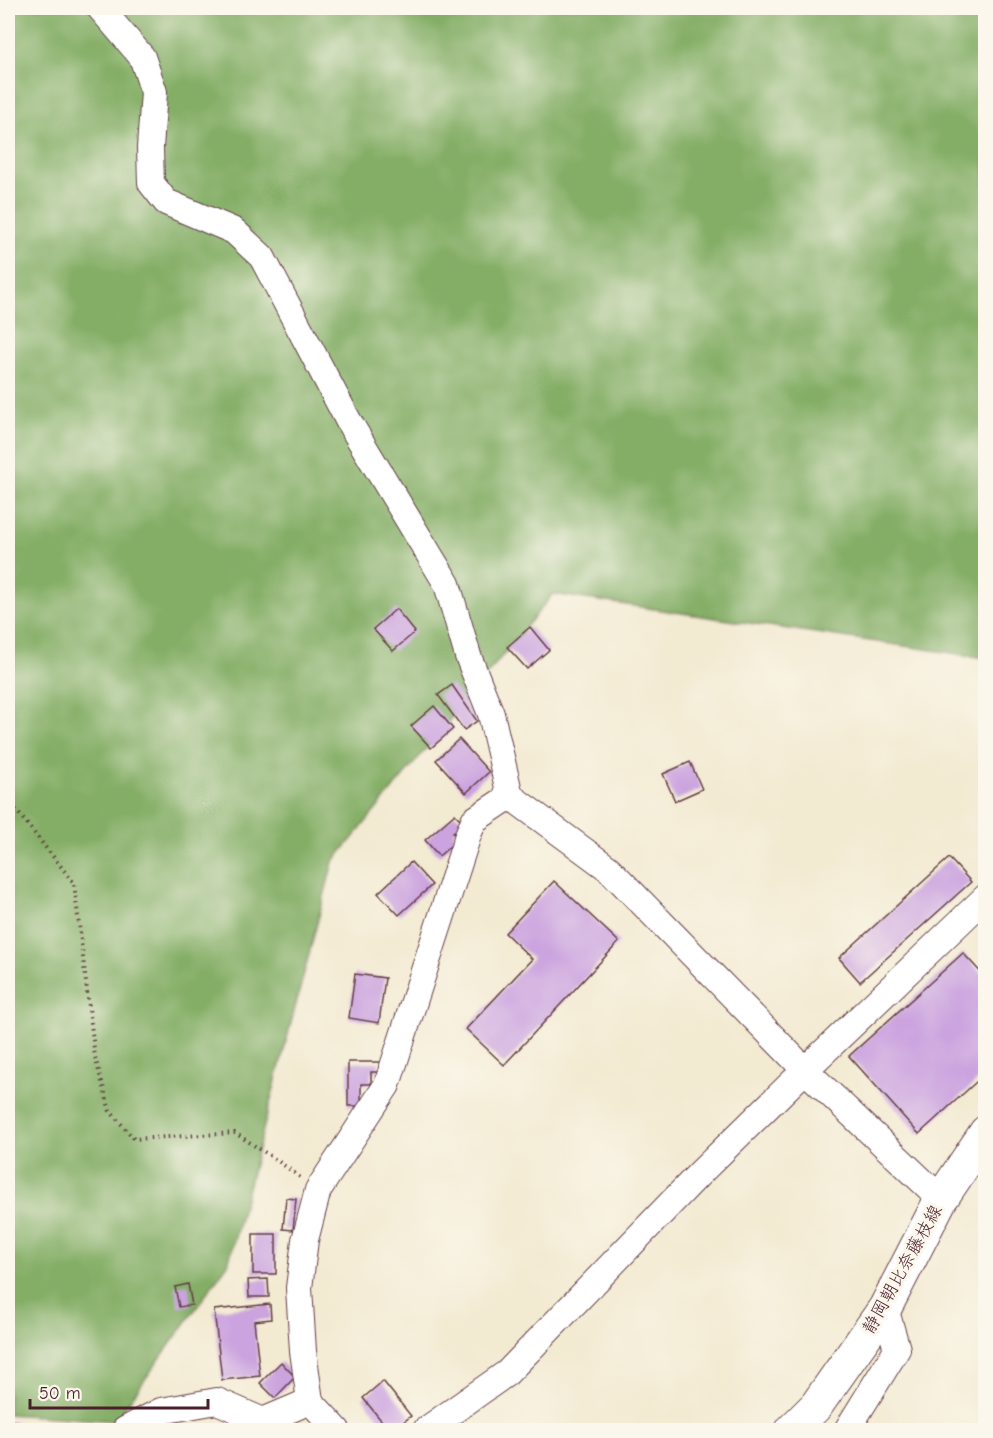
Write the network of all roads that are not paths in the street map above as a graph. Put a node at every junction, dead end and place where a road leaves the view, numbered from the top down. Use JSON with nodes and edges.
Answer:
{"nodes":[{"id":1,"x":100,"y":8,"type":"edge"},
{"id":2,"x":510,"y":796,"type":"junction"},
{"id":3,"x":986,"y":897,"type":"edge"},
{"id":4,"x":805,"y":1070,"type":"junction"},
{"id":5,"x":986,"y":1132,"type":"edge"},
{"id":6,"x":941,"y":1199,"type":"junction"},
{"id":7,"x":885,"y":1308,"type":"junction"},
{"id":8,"x":310,"y":1401,"type":"junction"},
{"id":9,"x":125,"y":1431,"type":"edge"},
{"id":10,"x":337,"y":1431,"type":"edge"},
{"id":11,"x":426,"y":1431,"type":"edge"},
{"id":12,"x":792,"y":1431,"type":"edge"},
{"id":13,"x":847,"y":1431,"type":"edge"}],
"edges":[{"from":1,"to":2,"type":"street"},
{"from":2,"to":4,"type":"street"},
{"from":2,"to":8,"type":"street"},
{"from":3,"to":4,"type":"street"},
{"from":4,"to":6,"type":"street"},
{"from":4,"to":11,"type":"street"},
{"from":5,"to":6,"type":"main road","name":"静岡朝比奈藤枝線"},
{"from":6,"to":7,"type":"main road","name":"静岡朝比奈藤枝線"},
{"from":7,"to":12,"type":"main road","name":"静岡朝比奈藤枝線"},
{"from":7,"to":13,"type":"street"},
{"from":8,"to":9,"type":"street"},
{"from":8,"to":10,"type":"street"}]}
